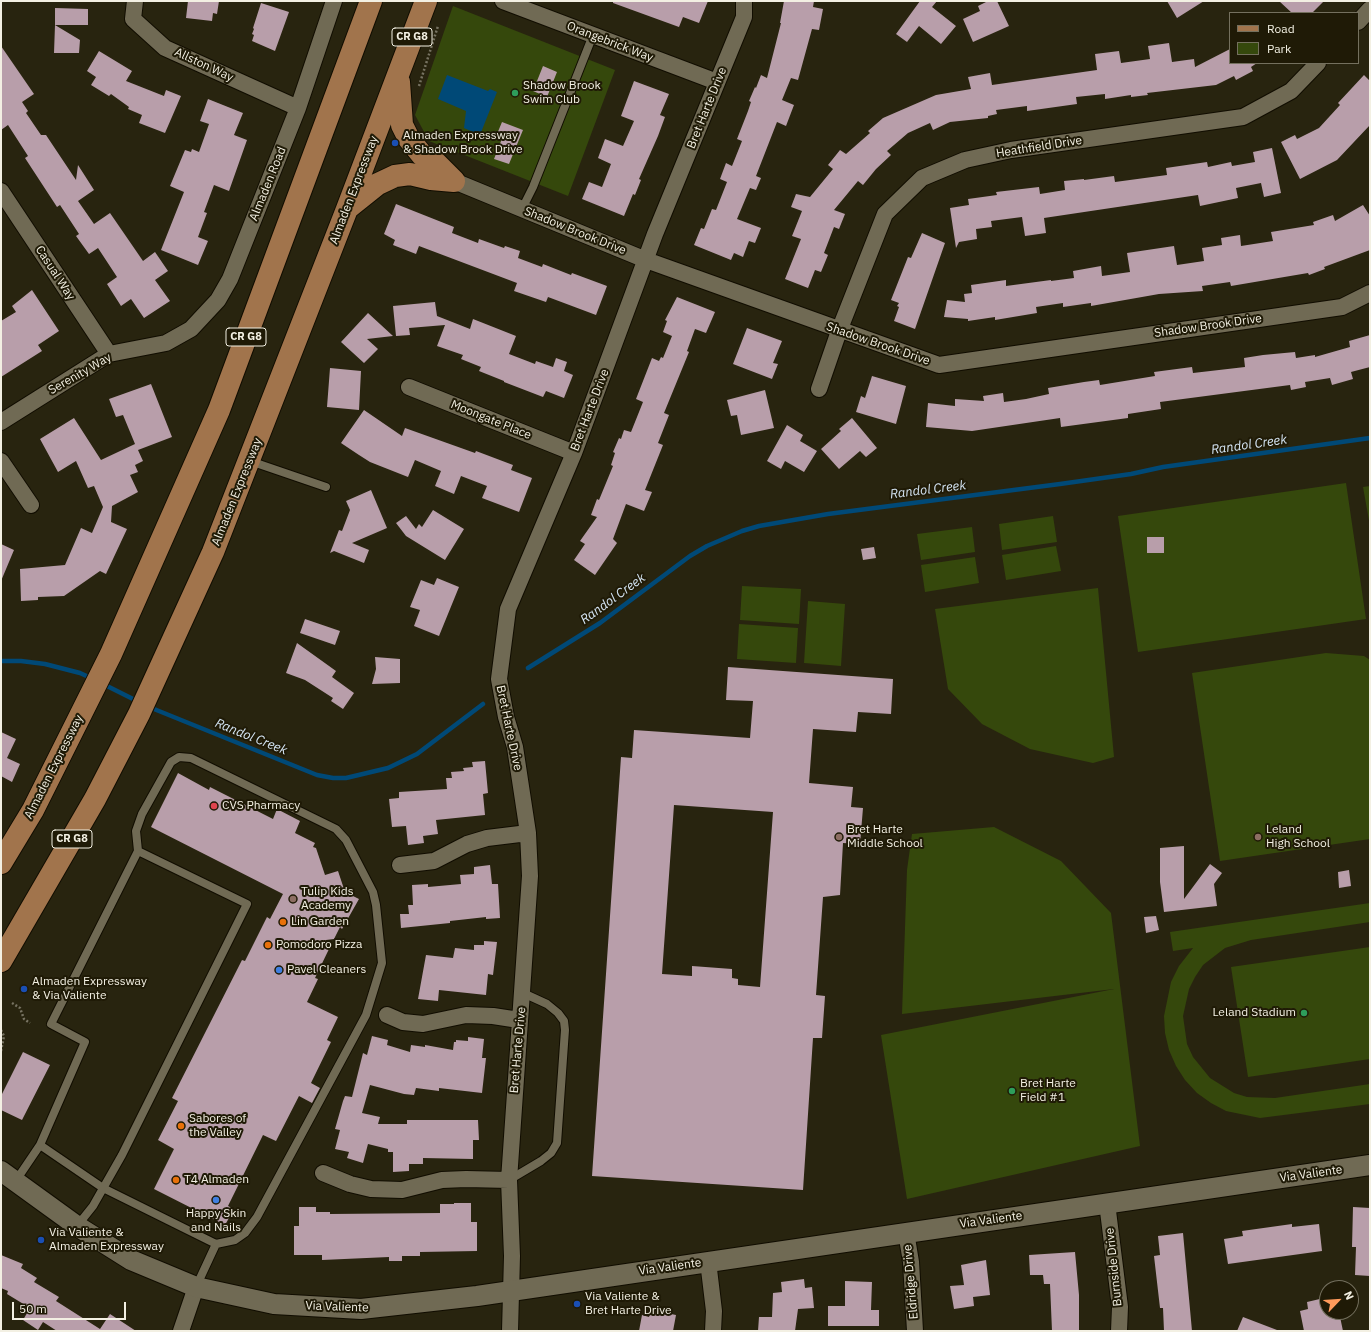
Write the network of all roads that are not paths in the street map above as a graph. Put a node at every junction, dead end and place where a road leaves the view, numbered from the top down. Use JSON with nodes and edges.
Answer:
{"nodes":[{"id":1,"x":135,"y":1,"type":"edge"},
{"id":2,"x":334,"y":1,"type":"edge"},
{"id":3,"x":371,"y":1,"type":"edge"},
{"id":4,"x":426,"y":1,"type":"edge"},
{"id":5,"x":502,"y":1,"type":"edge"},
{"id":6,"x":744,"y":1,"type":"edge"},
{"id":7,"x":1370,"y":9,"type":"edge"},
{"id":8,"x":1359,"y":21,"type":"edge"},
{"id":9,"x":593,"y":35,"type":"junction"},
{"id":10,"x":1317,"y":64,"type":"edge"},
{"id":11,"x":398,"y":74,"type":"junction"},
{"id":12,"x":717,"y":82,"type":"junction"},
{"id":13,"x":298,"y":108,"type":"junction"},
{"id":14,"x":454,"y":181,"type":"junction"},
{"id":15,"x":1,"y":191,"type":"edge"},
{"id":16,"x":347,"y":209,"type":"junction"},
{"id":17,"x":522,"y":209,"type":"junction"},
{"id":18,"x":646,"y":260,"type":"junction"},
{"id":19,"x":1370,"y":293,"type":"edge"},
{"id":20,"x":839,"y":331,"type":"junction"},
{"id":21,"x":166,"y":343,"type":"joint"},
{"id":22,"x":109,"y":354,"type":"junction"},
{"id":23,"x":409,"y":387,"type":"dead end"},
{"id":24,"x":819,"y":389,"type":"dead end"},
{"id":25,"x":1,"y":422,"type":"edge"},
{"id":26,"x":574,"y":454,"type":"junction"},
{"id":27,"x":1,"y":461,"type":"edge"},
{"id":28,"x":249,"y":461,"type":"junction"},
{"id":29,"x":326,"y":487,"type":"dead end"},
{"id":30,"x":31,"y":505,"type":"dead end"},
{"id":31,"x":528,"y":833,"type":"junction"},
{"id":32,"x":138,"y":851,"type":"junction"},
{"id":33,"x":1,"y":863,"type":"edge"},
{"id":34,"x":400,"y":865,"type":"dead end"},
{"id":35,"x":1,"y":961,"type":"edge"},
{"id":36,"x":523,"y":993,"type":"junction"},
{"id":37,"x":387,"y":1015,"type":"dead end"},
{"id":38,"x":519,"y":1020,"type":"junction"},
{"id":39,"x":40,"y":1145,"type":"junction"},
{"id":40,"x":1370,"y":1165,"type":"edge"},
{"id":41,"x":323,"y":1173,"type":"dead end"},
{"id":42,"x":8,"y":1176,"type":"edge"},
{"id":43,"x":509,"y":1180,"type":"junction"},
{"id":44,"x":103,"y":1188,"type":"junction"},
{"id":45,"x":1107,"y":1203,"type":"junction"},
{"id":46,"x":76,"y":1226,"type":"junction"},
{"id":47,"x":906,"y":1232,"type":"junction"},
{"id":48,"x":216,"y":1244,"type":"junction"},
{"id":49,"x":708,"y":1261,"type":"junction"},
{"id":50,"x":196,"y":1287,"type":"junction"},
{"id":51,"x":511,"y":1290,"type":"junction"},
{"id":52,"x":181,"y":1331,"type":"edge"},
{"id":53,"x":510,"y":1331,"type":"edge"},
{"id":54,"x":713,"y":1331,"type":"edge"},
{"id":55,"x":915,"y":1331,"type":"edge"},
{"id":56,"x":1119,"y":1331,"type":"edge"}],
"edges":[{"from":1,"to":13,"type":"street","name":"Allston Way"},
{"from":2,"to":13,"type":"street","name":"Almaden Road"},
{"from":3,"to":33,"type":"main road","name":"Almaden Expressway","number":"CR G8"},
{"from":4,"to":11,"type":"main road","name":"Almaden Expressway","number":"CR G8"},
{"from":5,"to":9,"type":"street","name":"Orangebrick Way"},
{"from":6,"to":12,"type":"street","name":"Bret Harte Drive"},
{"from":7,"to":8,"type":"street"},
{"from":9,"to":12,"type":"street","name":"Orangebrick Way"},
{"from":9,"to":17,"type":"lane"},
{"from":10,"to":20,"type":"street","name":"Heathfield Drive"},
{"from":11,"to":14,"type":"main road"},
{"from":11,"to":16,"type":"main road","name":"Almaden Expressway","number":"CR G8"},
{"from":12,"to":18,"type":"street","name":"Bret Harte Drive"},
{"from":13,"to":21,"type":"street","name":"Almaden Road"},
{"from":14,"to":16,"type":"main road"},
{"from":14,"to":17,"type":"street","name":"Shadow Brook Drive"},
{"from":15,"to":22,"type":"street","name":"Casual Way"},
{"from":16,"to":28,"type":"main road","name":"Almaden Expressway","number":"CR G8"},
{"from":17,"to":18,"type":"street","name":"Shadow Brook Drive"},
{"from":18,"to":20,"type":"street","name":"Shadow Brook Drive"},
{"from":18,"to":26,"type":"street","name":"Bret Harte Drive"},
{"from":19,"to":20,"type":"street","name":"Shadow Brook Drive"},
{"from":20,"to":24,"type":"street","name":"Heathfield Drive"},
{"from":21,"to":22,"type":"street","name":"Serenity Way"},
{"from":22,"to":25,"type":"street","name":"Serenity Way"},
{"from":23,"to":26,"type":"street","name":"Moongate Place"},
{"from":26,"to":31,"type":"street","name":"Bret Harte Drive"},
{"from":27,"to":30,"type":"street"},
{"from":28,"to":29,"type":"lane"},
{"from":28,"to":35,"type":"main road","name":"Almaden Expressway","number":"CR G8"},
{"from":31,"to":34,"type":"street"},
{"from":31,"to":36,"type":"street","name":"Bret Harte Drive"},
{"from":32,"to":39,"type":"lane"},
{"from":32,"to":44,"type":"lane"},
{"from":32,"to":48,"type":"lane"},
{"from":36,"to":38,"type":"street","name":"Bret Harte Drive"},
{"from":36,"to":43,"type":"lane"},
{"from":37,"to":38,"type":"street"},
{"from":38,"to":43,"type":"street","name":"Bret Harte Drive"},
{"from":39,"to":42,"type":"lane"},
{"from":39,"to":44,"type":"lane"},
{"from":40,"to":45,"type":"street","name":"Via Valiente"},
{"from":41,"to":43,"type":"street"},
{"from":42,"to":46,"type":"street","name":"Via Valiente"},
{"from":43,"to":51,"type":"street","name":"Bret Harte Drive"},
{"from":44,"to":46,"type":"lane"},
{"from":44,"to":48,"type":"lane"},
{"from":45,"to":47,"type":"street","name":"Via Valiente"},
{"from":45,"to":56,"type":"street","name":"Burnside Drive"},
{"from":46,"to":50,"type":"street","name":"Via Valiente"},
{"from":47,"to":49,"type":"street","name":"Via Valiente"},
{"from":47,"to":55,"type":"street","name":"Eldridge Drive"},
{"from":48,"to":50,"type":"lane"},
{"from":49,"to":51,"type":"street","name":"Via Valiente"},
{"from":49,"to":54,"type":"street"},
{"from":50,"to":51,"type":"street","name":"Via Valiente"},
{"from":50,"to":52,"type":"street"},
{"from":51,"to":53,"type":"street","name":"Bret Harte Drive"}]}
